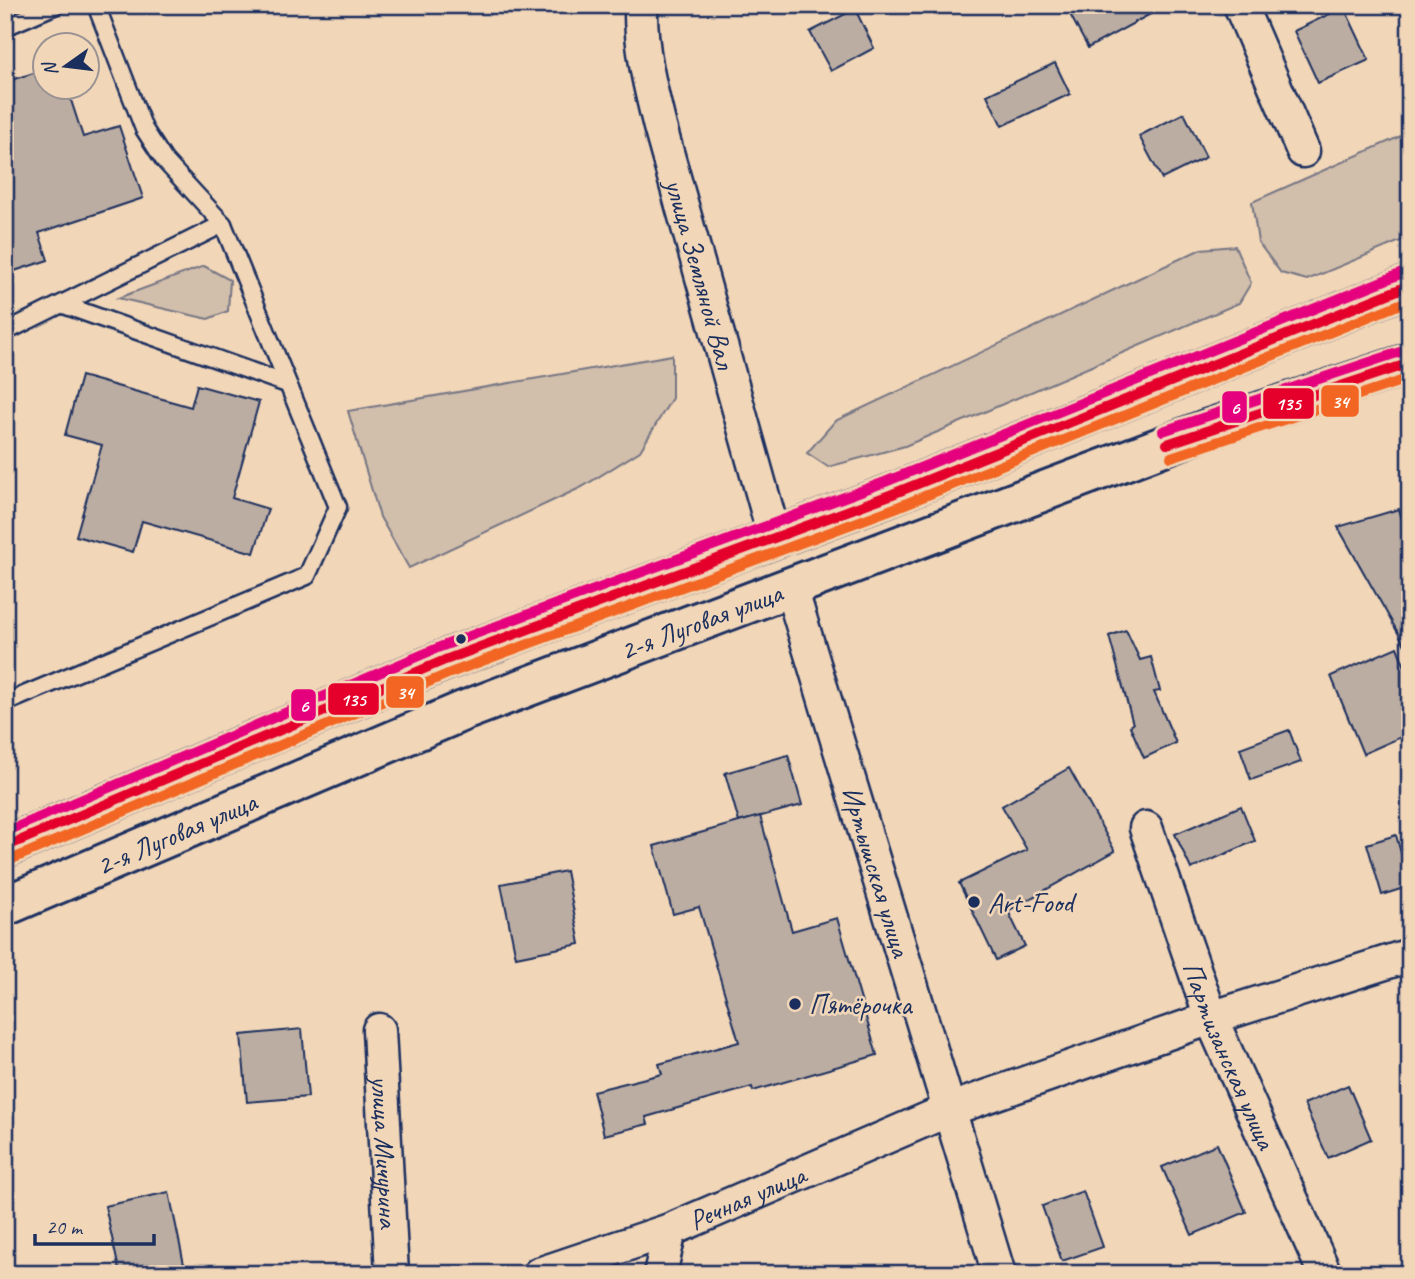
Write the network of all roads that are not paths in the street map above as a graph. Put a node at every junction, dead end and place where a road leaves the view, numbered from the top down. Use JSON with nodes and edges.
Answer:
{"nodes":[{"id":1,"x":57,"y":5,"type":"edge"},
{"id":2,"x":96,"y":5,"type":"edge"},
{"id":3,"x":641,"y":5,"type":"edge"},
{"id":4,"x":1240,"y":5,"type":"edge"},
{"id":5,"x":5,"y":27,"type":"edge"},
{"id":6,"x":1303,"y":151,"type":"dead end"},
{"id":7,"x":223,"y":224,"type":"junction"},
{"id":8,"x":1410,"y":285,"type":"edge"},
{"id":9,"x":64,"y":305,"type":"junction"},
{"id":10,"x":5,"y":332,"type":"edge"},
{"id":11,"x":1410,"y":363,"type":"edge"},
{"id":12,"x":287,"y":384,"type":"junction"},
{"id":13,"x":775,"y":539,"type":"junction"},
{"id":14,"x":791,"y":588,"type":"junction"},
{"id":15,"x":5,"y":703,"type":"edge"},
{"id":16,"x":1146,"y":828,"type":"dead end"},
{"id":17,"x":5,"y":847,"type":"edge"},
{"id":18,"x":5,"y":906,"type":"edge"},
{"id":19,"x":1410,"y":955,"type":"edge"},
{"id":20,"x":1212,"y":1018,"type":"junction"},
{"id":21,"x":379,"y":1030,"type":"dead end"},
{"id":22,"x":951,"y":1109,"type":"junction"},
{"id":23,"x":670,"y":1230,"type":"junction"},
{"id":24,"x":392,"y":1274,"type":"edge"},
{"id":25,"x":539,"y":1274,"type":"edge"},
{"id":26,"x":660,"y":1274,"type":"edge"},
{"id":27,"x":999,"y":1274,"type":"edge"},
{"id":28,"x":1325,"y":1274,"type":"edge"}],
"edges":[{"from":1,"to":5,"type":"lane"},
{"from":2,"to":7,"type":"lane"},
{"from":3,"to":13,"type":"street","name":"улица Земляной Вал"},
{"from":4,"to":6,"type":"street"},
{"from":7,"to":9,"type":"lane"},
{"from":7,"to":12,"type":"lane"},
{"from":8,"to":13,"type":"main road","name":"2-я Луговая улица"},
{"from":9,"to":10,"type":"lane"},
{"from":9,"to":12,"type":"lane"},
{"from":11,"to":14,"type":"main road","name":"2-я Луговая улица"},
{"from":12,"to":15,"type":"lane"},
{"from":13,"to":14,"type":"main road"},
{"from":13,"to":17,"type":"main road","name":"2-я Луговая улица"},
{"from":14,"to":18,"type":"main road","name":"2-я Луговая улица"},
{"from":14,"to":22,"type":"street","name":"Иртышская улица"},
{"from":16,"to":20,"type":"street","name":"Партизанская улица"},
{"from":19,"to":20,"type":"street","name":"Речная улица"},
{"from":20,"to":22,"type":"street","name":"Речная улица"},
{"from":20,"to":28,"type":"street","name":"Партизанская улица"},
{"from":21,"to":24,"type":"street","name":"улица Мичурина"},
{"from":22,"to":23,"type":"street","name":"Речная улица"},
{"from":22,"to":27,"type":"street","name":"Иртышская улица"},
{"from":23,"to":25,"type":"street","name":"Речная улица"},
{"from":23,"to":26,"type":"street"}]}
